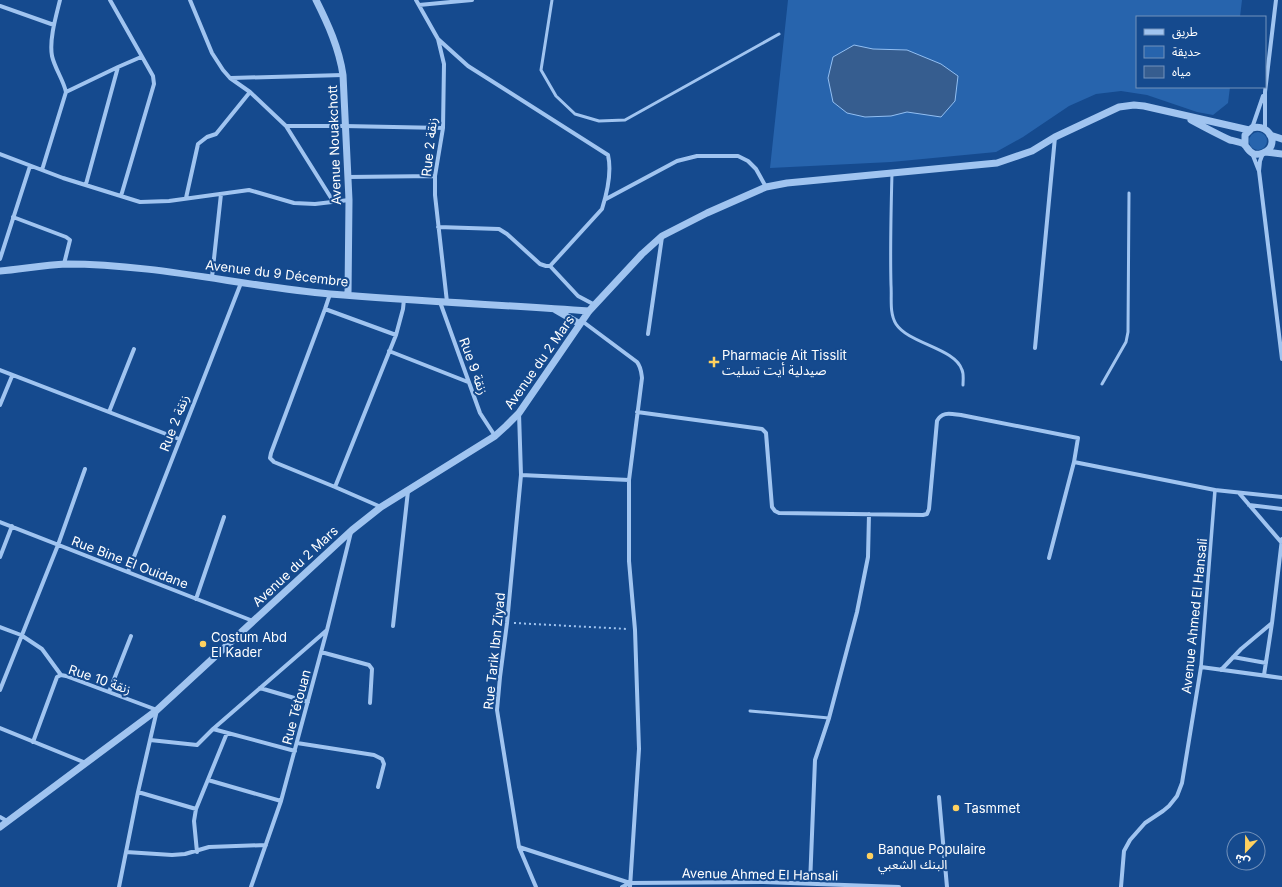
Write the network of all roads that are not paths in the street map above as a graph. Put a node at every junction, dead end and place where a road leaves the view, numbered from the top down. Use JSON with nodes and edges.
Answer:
{"nodes":[{"id":1,"x":60,"y":0,"type":"edge"},
{"id":2,"x":110,"y":0,"type":"edge"},
{"id":3,"x":190,"y":0,"type":"edge"},
{"id":4,"x":316,"y":0,"type":"edge"},
{"id":5,"x":416,"y":0,"type":"edge"},
{"id":6,"x":472,"y":0,"type":"edge"},
{"id":7,"x":552,"y":0,"type":"edge"},
{"id":8,"x":1276,"y":0,"type":"edge"},
{"id":9,"x":419,"y":5,"type":"junction"},
{"id":10,"x":0,"y":6,"type":"edge"},
{"id":11,"x":54,"y":25,"type":"junction"},
{"id":12,"x":779,"y":34,"type":"dead end"},
{"id":13,"x":438,"y":39,"type":"junction"},
{"id":14,"x":141,"y":57,"type":"junction"},
{"id":15,"x":118,"y":67,"type":"junction"},
{"id":16,"x":343,"y":75,"type":"junction"},
{"id":17,"x":230,"y":78,"type":"junction"},
{"id":18,"x":1266,"y":84,"type":"edge"},
{"id":19,"x":1265,"y":88,"type":"edge"},
{"id":20,"x":66,"y":92,"type":"junction"},
{"id":21,"x":250,"y":92,"type":"junction"},
{"id":22,"x":1265,"y":92,"type":"junction"},
{"id":23,"x":1180,"y":115,"type":"junction"},
{"id":24,"x":286,"y":126,"type":"junction"},
{"id":25,"x":344,"y":126,"type":"junction"},
{"id":26,"x":443,"y":128,"type":"junction"},
{"id":27,"x":1251,"y":129,"type":"junction"},
{"id":28,"x":1268,"y":132,"type":"junction"},
{"id":29,"x":1055,"y":137,"type":"junction"},
{"id":30,"x":1282,"y":139,"type":"edge"},
{"id":31,"x":1245,"y":145,"type":"junction"},
{"id":32,"x":1252,"y":153,"type":"junction"},
{"id":33,"x":1264,"y":153,"type":"junction"},
{"id":34,"x":0,"y":154,"type":"edge"},
{"id":35,"x":1282,"y":154,"type":"edge"},
{"id":36,"x":30,"y":166,"type":"junction"},
{"id":37,"x":42,"y":170,"type":"junction"},
{"id":38,"x":1259,"y":170,"type":"junction"},
{"id":39,"x":892,"y":173,"type":"junction"},
{"id":40,"x":435,"y":176,"type":"junction"},
{"id":41,"x":347,"y":177,"type":"junction"},
{"id":42,"x":86,"y":184,"type":"junction"},
{"id":43,"x":766,"y":187,"type":"junction"},
{"id":44,"x":221,"y":194,"type":"junction"},
{"id":45,"x":1129,"y":194,"type":"dead end"},
{"id":46,"x":121,"y":196,"type":"junction"},
{"id":47,"x":186,"y":198,"type":"junction"},
{"id":48,"x":606,"y":198,"type":"junction"},
{"id":49,"x":349,"y":200,"type":"junction"},
{"id":50,"x":333,"y":201,"type":"junction"},
{"id":51,"x":13,"y":217,"type":"junction"},
{"id":52,"x":438,"y":226,"type":"junction"},
{"id":53,"x":662,"y":236,"type":"junction"},
{"id":54,"x":0,"y":259,"type":"edge"},
{"id":55,"x":64,"y":264,"type":"junction"},
{"id":56,"x":550,"y":266,"type":"junction"},
{"id":57,"x":0,"y":271,"type":"edge"},
{"id":58,"x":212,"y":277,"type":"junction"},
{"id":59,"x":241,"y":283,"type":"junction"},
{"id":60,"x":330,"y":294,"type":"junction"},
{"id":61,"x":348,"y":294,"type":"junction"},
{"id":62,"x":404,"y":299,"type":"junction"},
{"id":63,"x":439,"y":301,"type":"junction"},
{"id":64,"x":447,"y":302,"type":"junction"},
{"id":65,"x":595,"y":305,"type":"junction"},
{"id":66,"x":552,"y":308,"type":"junction"},
{"id":67,"x":325,"y":309,"type":"junction"},
{"id":68,"x":589,"y":311,"type":"junction"},
{"id":69,"x":581,"y":322,"type":"junction"},
{"id":70,"x":648,"y":334,"type":"dead end"},
{"id":71,"x":396,"y":336,"type":"junction"},
{"id":72,"x":1035,"y":348,"type":"dead end"},
{"id":73,"x":134,"y":349,"type":"dead end"},
{"id":74,"x":389,"y":351,"type":"junction"},
{"id":75,"x":1282,"y":359,"type":"edge"},
{"id":76,"x":0,"y":370,"type":"edge"},
{"id":77,"x":12,"y":376,"type":"junction"},
{"id":78,"x":468,"y":382,"type":"junction"},
{"id":79,"x":1102,"y":384,"type":"dead end"},
{"id":80,"x":963,"y":385,"type":"dead end"},
{"id":81,"x":0,"y":405,"type":"edge"},
{"id":82,"x":108,"y":412,"type":"junction"},
{"id":83,"x":519,"y":412,"type":"junction"},
{"id":84,"x":637,"y":412,"type":"junction"},
{"id":85,"x":495,"y":436,"type":"junction"},
{"id":86,"x":178,"y":439,"type":"junction"},
{"id":87,"x":1074,"y":462,"type":"junction"},
{"id":88,"x":85,"y":469,"type":"dead end"},
{"id":89,"x":521,"y":475,"type":"junction"},
{"id":90,"x":629,"y":480,"type":"junction"},
{"id":91,"x":335,"y":487,"type":"junction"},
{"id":92,"x":1215,"y":490,"type":"junction"},
{"id":93,"x":408,"y":491,"type":"junction"},
{"id":94,"x":1239,"y":493,"type":"junction"},
{"id":95,"x":1282,"y":497,"type":"edge"},
{"id":96,"x":1248,"y":505,"type":"junction"},
{"id":97,"x":381,"y":507,"type":"junction"},
{"id":98,"x":1282,"y":509,"type":"edge"},
{"id":99,"x":869,"y":514,"type":"junction"},
{"id":100,"x":224,"y":516,"type":"dead end"},
{"id":101,"x":0,"y":522,"type":"edge"},
{"id":102,"x":12,"y":526,"type":"junction"},
{"id":103,"x":352,"y":530,"type":"junction"},
{"id":104,"x":1282,"y":541,"type":"edge"},
{"id":105,"x":58,"y":545,"type":"junction"},
{"id":106,"x":0,"y":557,"type":"edge"},
{"id":107,"x":1049,"y":558,"type":"dead end"},
{"id":108,"x":128,"y":572,"type":"junction"},
{"id":109,"x":196,"y":599,"type":"junction"},
{"id":110,"x":253,"y":621,"type":"junction"},
{"id":111,"x":1272,"y":623,"type":"junction"},
{"id":112,"x":393,"y":626,"type":"dead end"},
{"id":113,"x":0,"y":627,"type":"edge"},
{"id":114,"x":327,"y":630,"type":"junction"},
{"id":115,"x":21,"y":635,"type":"junction"},
{"id":116,"x":131,"y":636,"type":"dead end"},
{"id":117,"x":321,"y":652,"type":"junction"},
{"id":118,"x":1233,"y":657,"type":"junction"},
{"id":119,"x":1266,"y":663,"type":"junction"},
{"id":120,"x":1201,"y":667,"type":"junction"},
{"id":121,"x":1221,"y":670,"type":"junction"},
{"id":122,"x":61,"y":675,"type":"junction"},
{"id":123,"x":1264,"y":675,"type":"junction"},
{"id":124,"x":1282,"y":678,"type":"edge"},
{"id":125,"x":260,"y":688,"type":"junction"},
{"id":126,"x":0,"y":690,"type":"edge"},
{"id":127,"x":109,"y":692,"type":"junction"},
{"id":128,"x":308,"y":702,"type":"junction"},
{"id":129,"x":370,"y":703,"type":"dead end"},
{"id":130,"x":157,"y":710,"type":"junction"},
{"id":131,"x":750,"y":711,"type":"dead end"},
{"id":132,"x":828,"y":718,"type":"junction"},
{"id":133,"x":0,"y":728,"type":"edge"},
{"id":134,"x":213,"y":729,"type":"junction"},
{"id":135,"x":227,"y":733,"type":"junction"},
{"id":136,"x":150,"y":740,"type":"junction"},
{"id":137,"x":33,"y":742,"type":"junction"},
{"id":138,"x":297,"y":743,"type":"junction"},
{"id":139,"x":294,"y":751,"type":"junction"},
{"id":140,"x":86,"y":763,"type":"junction"},
{"id":141,"x":208,"y":780,"type":"junction"},
{"id":142,"x":378,"y":787,"type":"dead end"},
{"id":143,"x":138,"y":792,"type":"junction"},
{"id":144,"x":939,"y":797,"type":"dead end"},
{"id":145,"x":281,"y":801,"type":"junction"},
{"id":146,"x":196,"y":809,"type":"junction"},
{"id":147,"x":0,"y":817,"type":"edge"},
{"id":148,"x":7,"y":821,"type":"junction"},
{"id":149,"x":0,"y":827,"type":"edge"},
{"id":150,"x":266,"y":845,"type":"junction"},
{"id":151,"x":519,"y":847,"type":"junction"},
{"id":152,"x":126,"y":852,"type":"junction"},
{"id":153,"x":197,"y":852,"type":"junction"},
{"id":154,"x":810,"y":884,"type":"junction"},
{"id":155,"x":630,"y":885,"type":"edge"},
{"id":156,"x":763,"y":885,"type":"edge"},
{"id":157,"x":852,"y":886,"type":"edge"},
{"id":158,"x":119,"y":887,"type":"edge"},
{"id":159,"x":251,"y":887,"type":"edge"},
{"id":160,"x":536,"y":887,"type":"edge"},
{"id":161,"x":622,"y":887,"type":"edge"},
{"id":162,"x":899,"y":887,"type":"edge"},
{"id":163,"x":947,"y":887,"type":"edge"},
{"id":164,"x":1121,"y":887,"type":"edge"}],
"edges":[{"from":1,"to":11,"type":"street"},
{"from":2,"to":14,"type":"street"},
{"from":3,"to":17,"type":"street"},
{"from":4,"to":16,"type":"street","name":"Avenue Nouakchott"},
{"from":5,"to":9,"type":"street","name":"Rue 2 زنقة"},
{"from":6,"to":9,"type":"street"},
{"from":7,"to":12,"type":"lane"},
{"from":8,"to":18,"type":"street"},
{"from":9,"to":13,"type":"street","name":"Rue 2 زنقة"},
{"from":10,"to":11,"type":"street"},
{"from":11,"to":20,"type":"street"},
{"from":13,"to":26,"type":"street","name":"Rue 2 زنقة"},
{"from":13,"to":48,"type":"street"},
{"from":14,"to":15,"type":"street"},
{"from":14,"to":46,"type":"street"},
{"from":15,"to":20,"type":"street"},
{"from":15,"to":42,"type":"street"},
{"from":16,"to":17,"type":"street"},
{"from":16,"to":25,"type":"street","name":"Avenue Nouakchott"},
{"from":17,"to":21,"type":"street"},
{"from":19,"to":22,"type":"street"},
{"from":20,"to":37,"type":"street"},
{"from":21,"to":24,"type":"street"},
{"from":21,"to":47,"type":"street"},
{"from":22,"to":27,"type":"street"},
{"from":22,"to":28,"type":"street"},
{"from":23,"to":27,"type":"street"},
{"from":23,"to":29,"type":"street","name":"Avenue du 2 Mars"},
{"from":23,"to":31,"type":"street"},
{"from":24,"to":25,"type":"street"},
{"from":24,"to":50,"type":"street"},
{"from":25,"to":26,"type":"street"},
{"from":25,"to":41,"type":"street","name":"Avenue Nouakchott"},
{"from":26,"to":40,"type":"street","name":"Rue 2 زنقة"},
{"from":27,"to":28,"type":"street"},
{"from":27,"to":31,"type":"street"},
{"from":28,"to":30,"type":"street"},
{"from":28,"to":33,"type":"street"},
{"from":29,"to":39,"type":"street","name":"Avenue du 2 Mars"},
{"from":29,"to":72,"type":"street"},
{"from":31,"to":32,"type":"street"},
{"from":32,"to":33,"type":"street"},
{"from":32,"to":38,"type":"street"},
{"from":33,"to":35,"type":"street"},
{"from":33,"to":38,"type":"street"},
{"from":34,"to":36,"type":"street"},
{"from":36,"to":37,"type":"street"},
{"from":36,"to":51,"type":"street"},
{"from":37,"to":42,"type":"street"},
{"from":38,"to":75,"type":"street"},
{"from":39,"to":43,"type":"street","name":"Avenue du 2 Mars"},
{"from":39,"to":80,"type":"lane"},
{"from":40,"to":41,"type":"street"},
{"from":40,"to":52,"type":"street","name":"Rue 2 زنقة"},
{"from":41,"to":49,"type":"street","name":"Avenue Nouakchott"},
{"from":42,"to":46,"type":"street"},
{"from":43,"to":48,"type":"street"},
{"from":43,"to":53,"type":"street","name":"Avenue du 2 Mars"},
{"from":44,"to":47,"type":"street"},
{"from":44,"to":50,"type":"street"},
{"from":44,"to":58,"type":"street"},
{"from":45,"to":79,"type":"lane"},
{"from":46,"to":47,"type":"street"},
{"from":48,"to":56,"type":"street"},
{"from":49,"to":50,"type":"street"},
{"from":49,"to":61,"type":"street","name":"Avenue Nouakchott"},
{"from":51,"to":54,"type":"street"},
{"from":51,"to":55,"type":"street"},
{"from":52,"to":56,"type":"street"},
{"from":52,"to":64,"type":"street","name":"Rue 2 زنقة"},
{"from":53,"to":65,"type":"street","name":"Avenue du 2 Mars"},
{"from":53,"to":70,"type":"street"},
{"from":55,"to":57,"type":"street","name":"Avenue du 9 Décembre"},
{"from":55,"to":58,"type":"street","name":"Avenue du 9 Décembre"},
{"from":56,"to":65,"type":"street"},
{"from":58,"to":59,"type":"street","name":"Avenue du 9 Décembre"},
{"from":59,"to":60,"type":"street","name":"Avenue du 9 Décembre"},
{"from":59,"to":86,"type":"street","name":"Rue 2 زنقة"},
{"from":60,"to":61,"type":"street","name":"Avenue du 9 Décembre"},
{"from":60,"to":67,"type":"street"},
{"from":61,"to":62,"type":"street","name":"Avenue du 9 Décembre"},
{"from":62,"to":63,"type":"street","name":"Avenue du 9 Décembre"},
{"from":62,"to":71,"type":"street"},
{"from":63,"to":64,"type":"street","name":"Avenue du 9 Décembre"},
{"from":63,"to":78,"type":"street","name":"Rue 9 زنقة"},
{"from":64,"to":66,"type":"street","name":"Avenue du 9 Décembre"},
{"from":65,"to":68,"type":"street","name":"Avenue du 2 Mars"},
{"from":66,"to":68,"type":"street","name":"Avenue du 9 Décembre"},
{"from":66,"to":69,"type":"street","name":"Avenue du 9 Décembre"},
{"from":67,"to":71,"type":"street"},
{"from":67,"to":91,"type":"street"},
{"from":68,"to":69,"type":"street","name":"Avenue du 2 Mars"},
{"from":69,"to":83,"type":"street","name":"Avenue du 2 Mars"},
{"from":69,"to":84,"type":"street"},
{"from":71,"to":74,"type":"street"},
{"from":73,"to":82,"type":"street"},
{"from":74,"to":78,"type":"street"},
{"from":74,"to":91,"type":"street"},
{"from":76,"to":77,"type":"street"},
{"from":77,"to":81,"type":"street"},
{"from":77,"to":82,"type":"street"},
{"from":78,"to":85,"type":"street","name":"Rue 9 زنقة"},
{"from":82,"to":86,"type":"street"},
{"from":83,"to":85,"type":"street","name":"Avenue du 2 Mars"},
{"from":83,"to":89,"type":"street","name":"Rue Tarik Ibn Ziyad"},
{"from":84,"to":90,"type":"street"},
{"from":84,"to":99,"type":"street"},
{"from":85,"to":93,"type":"street","name":"Avenue du 2 Mars"},
{"from":86,"to":108,"type":"street","name":"Rue 2 زنقة"},
{"from":87,"to":92,"type":"street"},
{"from":87,"to":99,"type":"street"},
{"from":87,"to":107,"type":"street"},
{"from":88,"to":105,"type":"street"},
{"from":89,"to":90,"type":"street"},
{"from":89,"to":151,"type":"street","name":"Rue Tarik Ibn Ziyad"},
{"from":90,"to":155,"type":"street"},
{"from":91,"to":97,"type":"street"},
{"from":92,"to":94,"type":"street"},
{"from":92,"to":120,"type":"street","name":"Avenue Ahmed El Hansali"},
{"from":93,"to":97,"type":"street","name":"Avenue du 2 Mars"},
{"from":93,"to":112,"type":"street"},
{"from":94,"to":95,"type":"street"},
{"from":94,"to":96,"type":"street"},
{"from":96,"to":98,"type":"street"},
{"from":96,"to":104,"type":"street"},
{"from":97,"to":103,"type":"street","name":"Avenue du 2 Mars"},
{"from":99,"to":132,"type":"street"},
{"from":100,"to":109,"type":"street"},
{"from":101,"to":102,"type":"street","name":"Rue Bine El Ouidane"},
{"from":102,"to":105,"type":"street","name":"Rue Bine El Ouidane"},
{"from":102,"to":106,"type":"street"},
{"from":103,"to":110,"type":"street","name":"Avenue du 2 Mars"},
{"from":103,"to":114,"type":"street","name":"Rue Tétouan"},
{"from":104,"to":111,"type":"street"},
{"from":105,"to":108,"type":"street","name":"Rue Bine El Ouidane"},
{"from":105,"to":115,"type":"street"},
{"from":108,"to":109,"type":"street","name":"Rue Bine El Ouidane"},
{"from":109,"to":110,"type":"street","name":"Rue Bine El Ouidane"},
{"from":110,"to":130,"type":"street","name":"Avenue du 2 Mars"},
{"from":111,"to":118,"type":"street"},
{"from":111,"to":119,"type":"street"},
{"from":113,"to":115,"type":"street"},
{"from":114,"to":117,"type":"street","name":"Rue Tétouan"},
{"from":114,"to":125,"type":"street"},
{"from":115,"to":122,"type":"street"},
{"from":115,"to":126,"type":"street"},
{"from":116,"to":127,"type":"street"},
{"from":117,"to":128,"type":"street","name":"Rue Tétouan"},
{"from":117,"to":129,"type":"street"},
{"from":118,"to":119,"type":"street"},
{"from":118,"to":121,"type":"street"},
{"from":119,"to":123,"type":"street"},
{"from":120,"to":121,"type":"street"},
{"from":120,"to":164,"type":"street","name":"Avenue Ahmed El Hansali"},
{"from":121,"to":123,"type":"street"},
{"from":122,"to":127,"type":"street","name":"Rue 10 زنقة"},
{"from":122,"to":137,"type":"street","name":"Rue 10 زنقة"},
{"from":123,"to":124,"type":"street"},
{"from":125,"to":128,"type":"street"},
{"from":125,"to":134,"type":"street"},
{"from":127,"to":130,"type":"street","name":"Rue 10 زنقة"},
{"from":128,"to":138,"type":"street","name":"Rue Tétouan"},
{"from":130,"to":136,"type":"street"},
{"from":130,"to":140,"type":"street","name":"Avenue du 2 Mars"},
{"from":131,"to":132,"type":"lane"},
{"from":132,"to":154,"type":"street"},
{"from":133,"to":137,"type":"street"},
{"from":134,"to":135,"type":"street"},
{"from":134,"to":136,"type":"street"},
{"from":135,"to":139,"type":"street"},
{"from":135,"to":141,"type":"street"},
{"from":136,"to":143,"type":"street"},
{"from":137,"to":140,"type":"street"},
{"from":138,"to":139,"type":"street","name":"Rue Tétouan"},
{"from":138,"to":142,"type":"street"},
{"from":139,"to":145,"type":"street","name":"Rue Tétouan"},
{"from":140,"to":148,"type":"street","name":"Avenue du 2 Mars"},
{"from":141,"to":145,"type":"street"},
{"from":141,"to":146,"type":"street"},
{"from":143,"to":146,"type":"street"},
{"from":143,"to":152,"type":"street"},
{"from":144,"to":163,"type":"street"},
{"from":145,"to":150,"type":"street","name":"Rue Tétouan"},
{"from":146,"to":153,"type":"street"},
{"from":147,"to":148,"type":"street"},
{"from":148,"to":149,"type":"street","name":"Avenue du 2 Mars"},
{"from":150,"to":153,"type":"street"},
{"from":150,"to":159,"type":"street","name":"Rue Tétouan"},
{"from":151,"to":155,"type":"street"},
{"from":151,"to":160,"type":"street","name":"Rue Tarik Ibn Ziyad"},
{"from":152,"to":153,"type":"street"},
{"from":152,"to":158,"type":"street"},
{"from":154,"to":156,"type":"street","name":"Avenue Ahmed El Hansali"},
{"from":154,"to":157,"type":"street","name":"Avenue Ahmed El Hansali"},
{"from":155,"to":156,"type":"street","name":"Avenue Ahmed El Hansali"},
{"from":155,"to":161,"type":"street","name":"Avenue Ahmed El Hansali"},
{"from":157,"to":162,"type":"street","name":"Avenue Ahmed El Hansali"}]}
